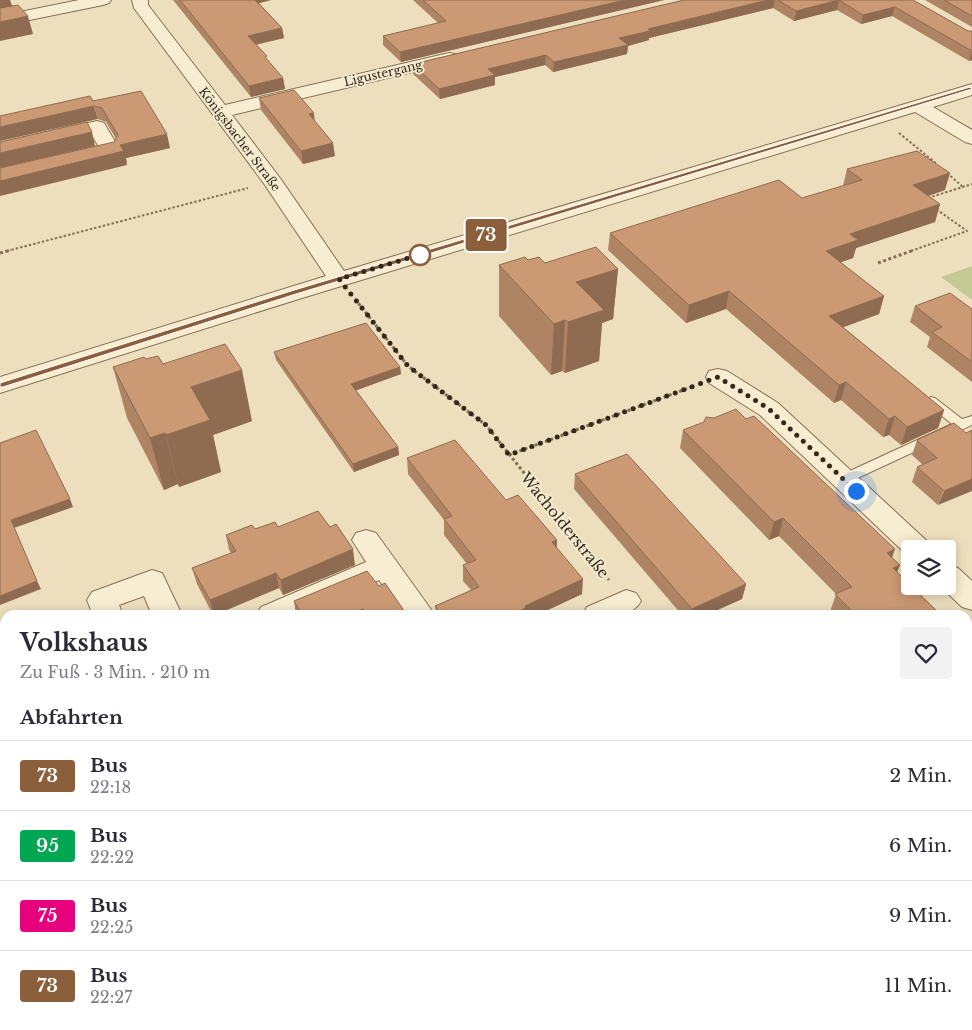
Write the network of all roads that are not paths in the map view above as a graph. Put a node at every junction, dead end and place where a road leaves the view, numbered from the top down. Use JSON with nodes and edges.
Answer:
{"nodes":[{"id":1,"x":103,"y":0,"type":"edge"},
{"id":2,"x":140,"y":0,"type":"edge"},
{"id":3,"x":0,"y":21,"type":"edge"},
{"id":4,"x":461,"y":55,"type":"edge"},
{"id":5,"x":972,"y":89,"type":"edge"},
{"id":6,"x":917,"y":105,"type":"junction"},
{"id":7,"x":219,"y":112,"type":"junction"},
{"id":8,"x":972,"y":138,"type":"edge"},
{"id":9,"x":0,"y":149,"type":"edge"},
{"id":10,"x":65,"y":161,"type":"edge"},
{"id":11,"x":339,"y":279,"type":"junction"},
{"id":12,"x":718,"y":377,"type":"road end"},
{"id":13,"x":0,"y":385,"type":"edge"},
{"id":14,"x":924,"y":395,"type":"edge"},
{"id":15,"x":966,"y":423,"type":"edge"},
{"id":16,"x":844,"y":479,"type":"junction"},
{"id":17,"x":366,"y":540,"type":"dead end"},
{"id":18,"x":908,"y":540,"type":"edge"},
{"id":19,"x":384,"y":566,"type":"junction"},
{"id":20,"x":956,"y":584,"type":"edge"},
{"id":21,"x":972,"y":599,"type":"edge"},
{"id":22,"x":626,"y":601,"type":"road end"},
{"id":23,"x":106,"y":610,"type":"edge"},
{"id":24,"x":165,"y":610,"type":"edge"},
{"id":25,"x":283,"y":610,"type":"edge"},
{"id":26,"x":416,"y":610,"type":"edge"},
{"id":27,"x":607,"y":610,"type":"edge"}],
"edges":[{"from":1,"to":3,"type":"street"},
{"from":2,"to":7,"type":"street","name":"Königsbacher Straße"},
{"from":4,"to":7,"type":"street","name":"Ligustergang"},
{"from":5,"to":6,"type":"street"},
{"from":6,"to":8,"type":"street"},
{"from":6,"to":11,"type":"street"},
{"from":7,"to":11,"type":"street","name":"Königsbacher Straße"},
{"from":9,"to":10,"type":"street"},
{"from":11,"to":13,"type":"street"},
{"from":12,"to":16,"type":"street"},
{"from":14,"to":15,"type":"lane"},
{"from":15,"to":16,"type":"lane"},
{"from":16,"to":18,"type":"street"},
{"from":17,"to":19,"type":"street"},
{"from":19,"to":25,"type":"street"},
{"from":19,"to":26,"type":"street"},
{"from":20,"to":21,"type":"street"},
{"from":22,"to":27,"type":"street"},
{"from":23,"to":24,"type":"street"}]}
